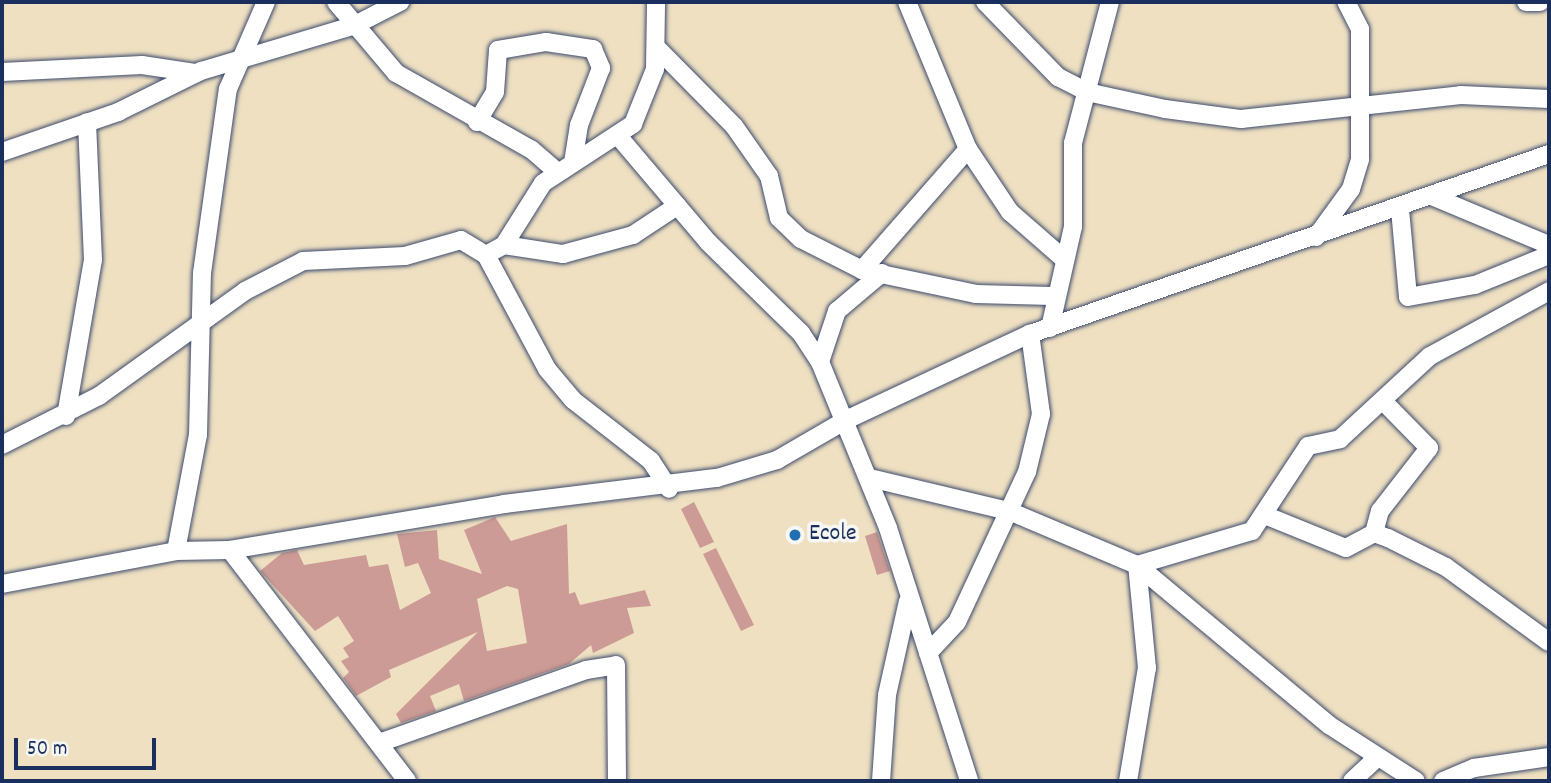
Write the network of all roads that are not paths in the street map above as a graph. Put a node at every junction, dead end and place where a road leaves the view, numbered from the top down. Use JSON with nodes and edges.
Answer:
{"nodes":[{"id":1,"x":266,"y":2,"type":"edge"},
{"id":2,"x":337,"y":2,"type":"edge"},
{"id":3,"x":400,"y":2,"type":"edge"},
{"id":4,"x":656,"y":2,"type":"edge"},
{"id":5,"x":907,"y":2,"type":"edge"},
{"id":6,"x":985,"y":2,"type":"edge"},
{"id":7,"x":1110,"y":2,"type":"edge"},
{"id":8,"x":1346,"y":2,"type":"edge"},
{"id":9,"x":1526,"y":2,"type":"edge"},
{"id":10,"x":1540,"y":2,"type":"edge"},
{"id":11,"x":355,"y":25,"type":"junction"},
{"id":12,"x":658,"y":49,"type":"junction"},
{"id":13,"x":236,"y":60,"type":"junction"},
{"id":14,"x":2,"y":72,"type":"edge"},
{"id":15,"x":196,"y":73,"type":"junction"},
{"id":16,"x":1087,"y":92,"type":"junction"},
{"id":17,"x":1549,"y":99,"type":"edge"},
{"id":18,"x":1363,"y":104,"type":"junction"},
{"id":19,"x":87,"y":121,"type":"junction"},
{"id":20,"x":477,"y":122,"type":"junction"},
{"id":21,"x":619,"y":137,"type":"junction"},
{"id":22,"x":968,"y":149,"type":"junction"},
{"id":23,"x":2,"y":152,"type":"edge"},
{"id":24,"x":1549,"y":154,"type":"edge"},
{"id":25,"x":573,"y":163,"type":"junction"},
{"id":26,"x":557,"y":172,"type":"junction"},
{"id":27,"x":1434,"y":197,"type":"junction"},
{"id":28,"x":677,"y":206,"type":"junction"},
{"id":29,"x":1400,"y":209,"type":"junction"},
{"id":30,"x":1316,"y":237,"type":"junction"},
{"id":31,"x":504,"y":245,"type":"junction"},
{"id":32,"x":1549,"y":245,"type":"edge"},
{"id":33,"x":486,"y":255,"type":"junction"},
{"id":34,"x":1549,"y":255,"type":"edge"},
{"id":35,"x":1065,"y":260,"type":"junction"},
{"id":36,"x":862,"y":270,"type":"junction"},
{"id":37,"x":882,"y":273,"type":"junction"},
{"id":38,"x":1549,"y":291,"type":"edge"},
{"id":39,"x":1052,"y":296,"type":"junction"},
{"id":40,"x":201,"y":324,"type":"junction"},
{"id":41,"x":1050,"y":328,"type":"junction"},
{"id":42,"x":1030,"y":334,"type":"junction"},
{"id":43,"x":820,"y":362,"type":"junction"},
{"id":44,"x":1384,"y":402,"type":"junction"},
{"id":45,"x":66,"y":416,"type":"junction"},
{"id":46,"x":846,"y":420,"type":"junction"},
{"id":47,"x":2,"y":445,"type":"edge"},
{"id":48,"x":870,"y":478,"type":"junction"},
{"id":49,"x":669,"y":489,"type":"junction"},
{"id":50,"x":1009,"y":511,"type":"junction"},
{"id":51,"x":1267,"y":516,"type":"junction"},
{"id":52,"x":1374,"y":533,"type":"junction"},
{"id":53,"x":230,"y":550,"type":"junction"},
{"id":54,"x":176,"y":551,"type":"junction"},
{"id":55,"x":1137,"y":565,"type":"junction"},
{"id":56,"x":2,"y":584,"type":"edge"},
{"id":57,"x":908,"y":601,"type":"junction"},
{"id":58,"x":1549,"y":642,"type":"edge"},
{"id":59,"x":928,"y":653,"type":"junction"},
{"id":60,"x":379,"y":743,"type":"junction"},
{"id":61,"x":1378,"y":757,"type":"junction"},
{"id":62,"x":1549,"y":757,"type":"edge"},
{"id":63,"x":407,"y":781,"type":"edge"},
{"id":64,"x":617,"y":781,"type":"edge"},
{"id":65,"x":881,"y":781,"type":"edge"},
{"id":66,"x":969,"y":781,"type":"edge"},
{"id":67,"x":1128,"y":781,"type":"edge"},
{"id":68,"x":1352,"y":781,"type":"edge"},
{"id":69,"x":1416,"y":781,"type":"edge"},
{"id":70,"x":1443,"y":781,"type":"edge"}],
"edges":[{"from":1,"to":13,"type":"street"},
{"from":2,"to":11,"type":"street"},
{"from":3,"to":11,"type":"street"},
{"from":4,"to":12,"type":"street"},
{"from":5,"to":22,"type":"street"},
{"from":6,"to":16,"type":"street"},
{"from":7,"to":16,"type":"street"},
{"from":8,"to":18,"type":"street"},
{"from":9,"to":10,"type":"street"},
{"from":11,"to":13,"type":"street"},
{"from":11,"to":20,"type":"street"},
{"from":12,"to":21,"type":"street"},
{"from":12,"to":36,"type":"street"},
{"from":13,"to":15,"type":"street"},
{"from":13,"to":40,"type":"street"},
{"from":14,"to":15,"type":"street"},
{"from":15,"to":19,"type":"street"},
{"from":16,"to":18,"type":"street"},
{"from":16,"to":35,"type":"street"},
{"from":17,"to":18,"type":"street"},
{"from":18,"to":30,"type":"street"},
{"from":19,"to":23,"type":"street"},
{"from":19,"to":45,"type":"street"},
{"from":20,"to":25,"type":"street"},
{"from":20,"to":26,"type":"street"},
{"from":21,"to":25,"type":"street"},
{"from":21,"to":28,"type":"street"},
{"from":22,"to":35,"type":"street"},
{"from":22,"to":36,"type":"street"},
{"from":24,"to":27,"type":"street"},
{"from":25,"to":26,"type":"street"},
{"from":26,"to":31,"type":"street"},
{"from":27,"to":29,"type":"street"},
{"from":27,"to":32,"type":"street"},
{"from":28,"to":31,"type":"street"},
{"from":28,"to":43,"type":"street"},
{"from":29,"to":30,"type":"street"},
{"from":29,"to":34,"type":"street"},
{"from":30,"to":41,"type":"street"},
{"from":31,"to":33,"type":"street"},
{"from":33,"to":40,"type":"street"},
{"from":33,"to":49,"type":"street"},
{"from":35,"to":39,"type":"street"},
{"from":36,"to":37,"type":"street"},
{"from":37,"to":39,"type":"street"},
{"from":37,"to":43,"type":"street"},
{"from":38,"to":44,"type":"street"},
{"from":39,"to":41,"type":"street"},
{"from":40,"to":45,"type":"street"},
{"from":40,"to":54,"type":"street"},
{"from":41,"to":42,"type":"street"},
{"from":42,"to":46,"type":"street"},
{"from":42,"to":50,"type":"street"},
{"from":43,"to":46,"type":"street"},
{"from":44,"to":51,"type":"street"},
{"from":44,"to":52,"type":"street"},
{"from":45,"to":47,"type":"street"},
{"from":46,"to":48,"type":"street"},
{"from":46,"to":49,"type":"street"},
{"from":48,"to":50,"type":"street"},
{"from":48,"to":57,"type":"street"},
{"from":49,"to":53,"type":"street"},
{"from":50,"to":55,"type":"street"},
{"from":50,"to":59,"type":"street"},
{"from":51,"to":52,"type":"street"},
{"from":51,"to":55,"type":"street"},
{"from":52,"to":58,"type":"street"},
{"from":53,"to":54,"type":"street"},
{"from":53,"to":60,"type":"street"},
{"from":54,"to":56,"type":"street"},
{"from":55,"to":61,"type":"street"},
{"from":55,"to":67,"type":"street"},
{"from":57,"to":59,"type":"street"},
{"from":57,"to":65,"type":"street"},
{"from":59,"to":66,"type":"street"},
{"from":60,"to":63,"type":"street"},
{"from":60,"to":64,"type":"street"},
{"from":61,"to":68,"type":"street"},
{"from":61,"to":69,"type":"street"},
{"from":62,"to":70,"type":"street"}]}
